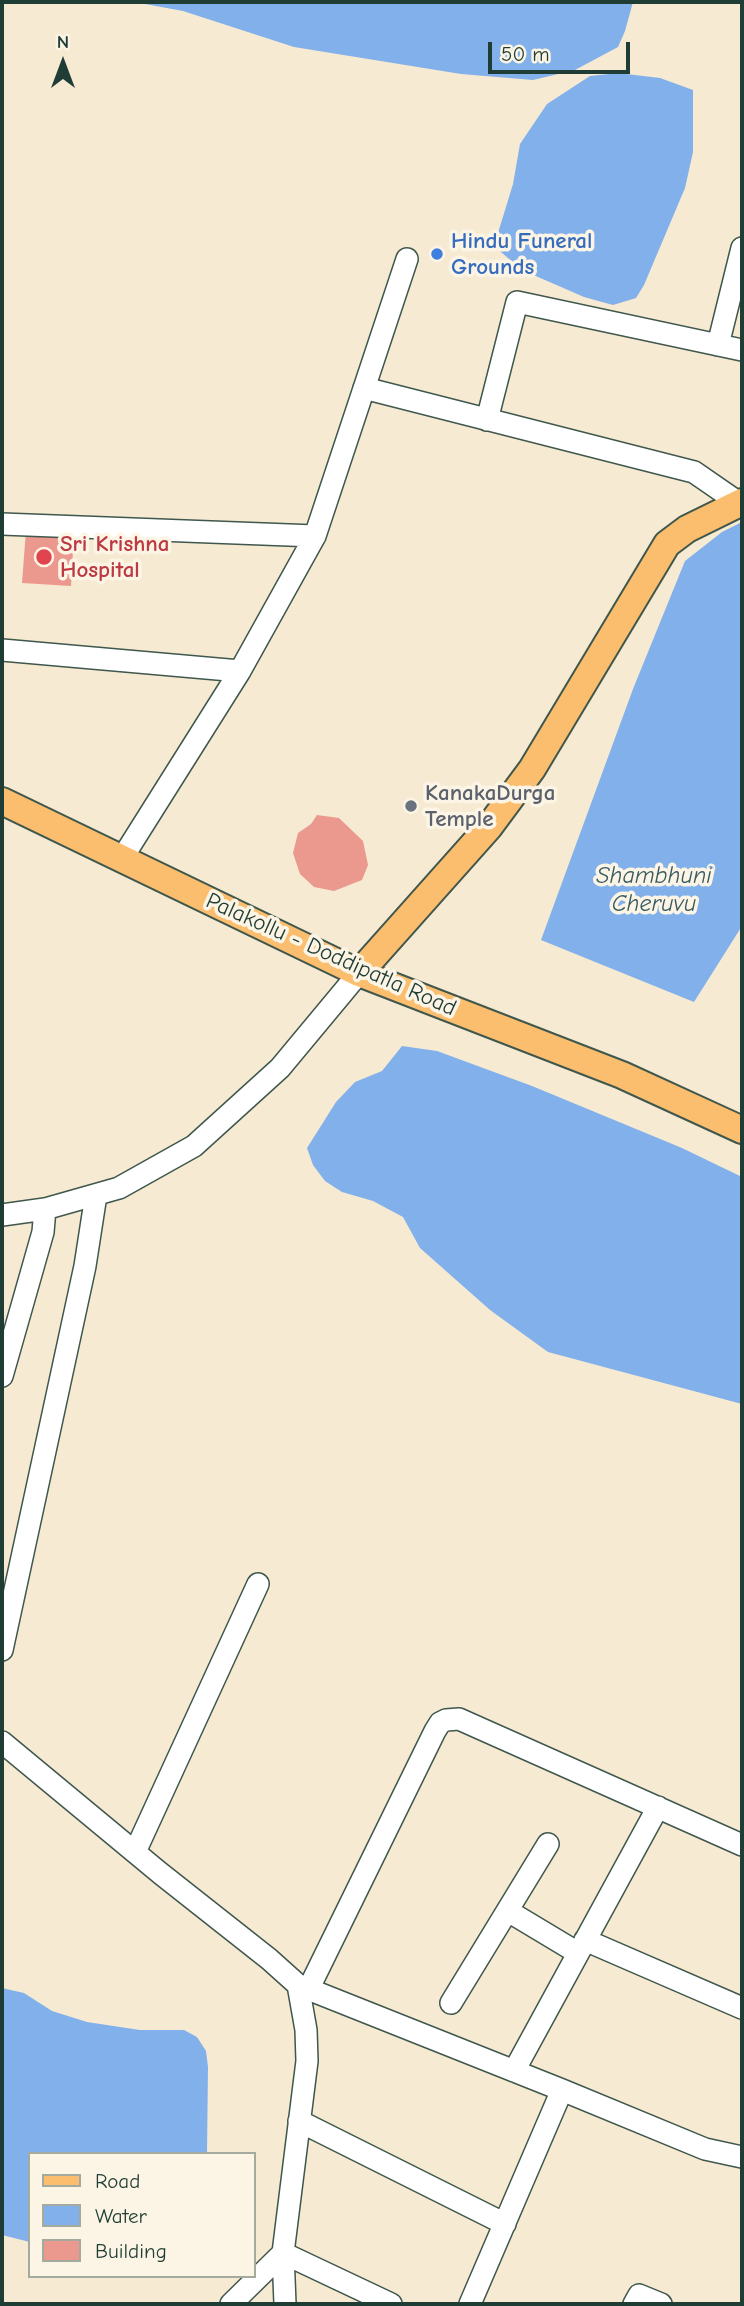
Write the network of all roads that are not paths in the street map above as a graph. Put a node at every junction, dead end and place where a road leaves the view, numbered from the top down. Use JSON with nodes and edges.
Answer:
{"nodes":[{"id":1,"x":742,"y":248,"type":"edge"},
{"id":2,"x":407,"y":259,"type":"dead end"},
{"id":3,"x":718,"y":345,"type":"junction"},
{"id":4,"x":742,"y":350,"type":"edge"},
{"id":5,"x":364,"y":388,"type":"junction"},
{"id":6,"x":486,"y":420,"type":"junction"},
{"id":7,"x":740,"y":503,"type":"edge"},
{"id":8,"x":2,"y":524,"type":"edge"},
{"id":9,"x":315,"y":536,"type":"junction"},
{"id":10,"x":2,"y":650,"type":"edge"},
{"id":11,"x":240,"y":671,"type":"junction"},
{"id":12,"x":2,"y":800,"type":"edge"},
{"id":13,"x":121,"y":860,"type":"junction"},
{"id":14,"x":359,"y":973,"type":"junction"},
{"id":15,"x":742,"y":1130,"type":"edge"},
{"id":16,"x":96,"y":1195,"type":"junction"},
{"id":17,"x":45,"y":1209,"type":"junction"},
{"id":18,"x":2,"y":1215,"type":"edge"},
{"id":19,"x":2,"y":1376,"type":"edge"},
{"id":20,"x":258,"y":1584,"type":"dead end"},
{"id":21,"x":2,"y":1650,"type":"edge"},
{"id":22,"x":2,"y":1742,"type":"edge"},
{"id":23,"x":658,"y":1807,"type":"junction"},
{"id":24,"x":548,"y":1844,"type":"dead end"},
{"id":25,"x":742,"y":1845,"type":"edge"},
{"id":26,"x":135,"y":1852,"type":"junction"},
{"id":27,"x":508,"y":1911,"type":"junction"},
{"id":28,"x":582,"y":1946,"type":"junction"},
{"id":29,"x":303,"y":1988,"type":"junction"},
{"id":30,"x":451,"y":2003,"type":"dead end"},
{"id":31,"x":742,"y":2008,"type":"edge"},
{"id":32,"x":514,"y":2071,"type":"junction"},
{"id":33,"x":562,"y":2090,"type":"junction"},
{"id":34,"x":299,"y":2120,"type":"junction"},
{"id":35,"x":742,"y":2157,"type":"edge"},
{"id":36,"x":505,"y":2224,"type":"junction"},
{"id":37,"x":283,"y":2253,"type":"junction"},
{"id":38,"x":231,"y":2304,"type":"edge"},
{"id":39,"x":285,"y":2304,"type":"edge"},
{"id":40,"x":391,"y":2304,"type":"edge"},
{"id":41,"x":470,"y":2304,"type":"edge"},
{"id":42,"x":635,"y":2304,"type":"edge"},
{"id":43,"x":662,"y":2304,"type":"edge"}],
"edges":[{"from":1,"to":3,"type":"street"},
{"from":2,"to":5,"type":"street"},
{"from":3,"to":4,"type":"street"},
{"from":3,"to":6,"type":"street"},
{"from":5,"to":6,"type":"street"},
{"from":5,"to":9,"type":"street"},
{"from":6,"to":7,"type":"street"},
{"from":7,"to":14,"type":"main road"},
{"from":8,"to":9,"type":"street"},
{"from":9,"to":11,"type":"street"},
{"from":10,"to":11,"type":"street"},
{"from":11,"to":13,"type":"street"},
{"from":12,"to":13,"type":"main road","name":"Palakollu - Doddipatla Road"},
{"from":13,"to":14,"type":"main road","name":"Palakollu - Doddipatla Road"},
{"from":14,"to":15,"type":"main road","name":"Palakollu - Doddipatla Road"},
{"from":14,"to":16,"type":"street"},
{"from":16,"to":17,"type":"street"},
{"from":16,"to":21,"type":"street"},
{"from":17,"to":18,"type":"street"},
{"from":17,"to":19,"type":"street"},
{"from":20,"to":26,"type":"street"},
{"from":22,"to":26,"type":"street"},
{"from":23,"to":25,"type":"street"},
{"from":23,"to":28,"type":"street"},
{"from":23,"to":29,"type":"street"},
{"from":24,"to":27,"type":"street"},
{"from":26,"to":29,"type":"street"},
{"from":27,"to":28,"type":"street"},
{"from":27,"to":30,"type":"street"},
{"from":28,"to":31,"type":"street"},
{"from":28,"to":32,"type":"street"},
{"from":29,"to":32,"type":"street"},
{"from":29,"to":34,"type":"street"},
{"from":32,"to":33,"type":"street"},
{"from":33,"to":35,"type":"street"},
{"from":33,"to":36,"type":"street"},
{"from":34,"to":36,"type":"street"},
{"from":34,"to":37,"type":"street"},
{"from":36,"to":41,"type":"street"},
{"from":37,"to":38,"type":"street"},
{"from":37,"to":39,"type":"street"},
{"from":37,"to":40,"type":"street"},
{"from":42,"to":43,"type":"street"}]}
